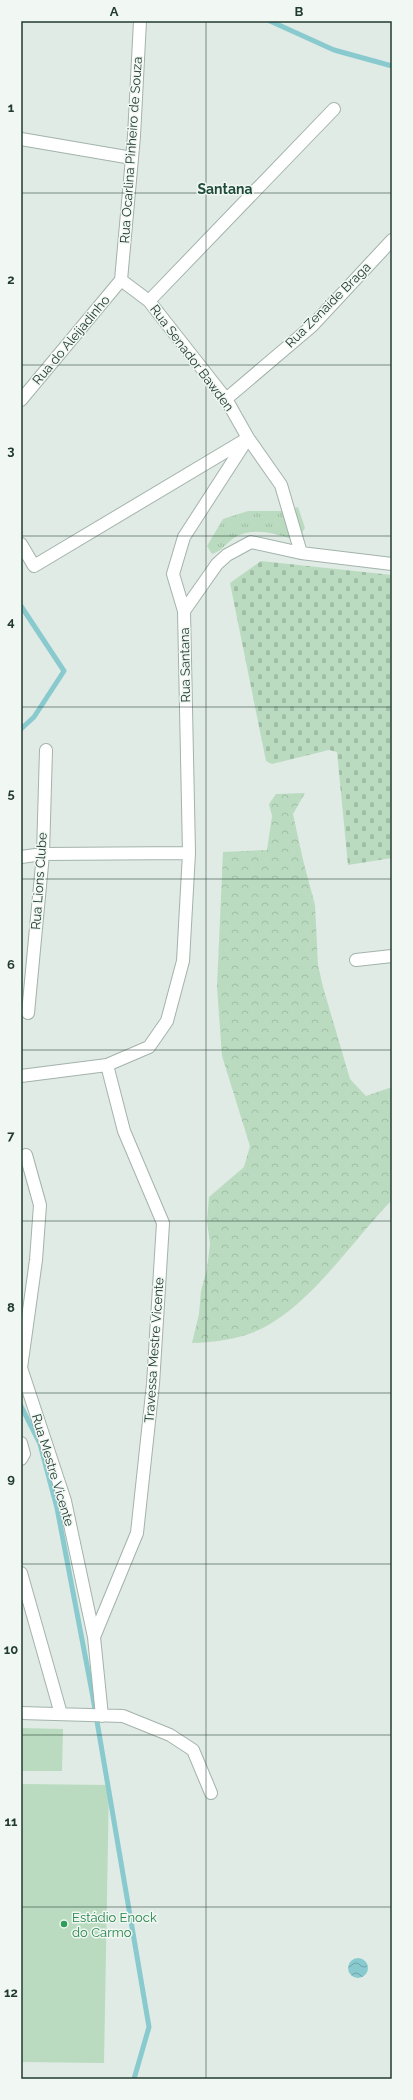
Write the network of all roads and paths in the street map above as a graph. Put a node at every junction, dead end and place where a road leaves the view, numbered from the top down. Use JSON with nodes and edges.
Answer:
{"nodes":[{"id":1,"x":140,"y":21,"type":"edge"},
{"id":2,"x":334,"y":109,"type":"dead end"},
{"id":3,"x":21,"y":139,"type":"edge"},
{"id":4,"x":132,"y":158,"type":"junction"},
{"id":5,"x":392,"y":240,"type":"edge"},
{"id":6,"x":121,"y":280,"type":"junction"},
{"id":7,"x":149,"y":301,"type":"junction"},
{"id":8,"x":226,"y":399,"type":"junction"},
{"id":9,"x":21,"y":400,"type":"edge"},
{"id":10,"x":248,"y":438,"type":"junction"},
{"id":11,"x":21,"y":544,"type":"edge"},
{"id":12,"x":301,"y":553,"type":"junction"},
{"id":13,"x":392,"y":564,"type":"edge"},
{"id":14,"x":184,"y":611,"type":"junction"},
{"id":15,"x":46,"y":750,"type":"dead end"},
{"id":16,"x":189,"y":853,"type":"junction"},
{"id":17,"x":43,"y":854,"type":"junction"},
{"id":18,"x":21,"y":857,"type":"edge"},
{"id":19,"x":392,"y":956,"type":"edge"},
{"id":20,"x":356,"y":960,"type":"dead end"},
{"id":21,"x":28,"y":1013,"type":"dead end"},
{"id":22,"x":107,"y":1065,"type":"junction"},
{"id":23,"x":21,"y":1076,"type":"edge"},
{"id":24,"x":26,"y":1155,"type":"dead end"},
{"id":25,"x":21,"y":1368,"type":"edge"},
{"id":26,"x":21,"y":1443,"type":"edge"},
{"id":27,"x":21,"y":1459,"type":"edge"},
{"id":28,"x":21,"y":1572,"type":"edge"},
{"id":29,"x":94,"y":1637,"type":"junction"},
{"id":30,"x":21,"y":1713,"type":"edge"},
{"id":31,"x":61,"y":1714,"type":"junction"},
{"id":32,"x":102,"y":1716,"type":"junction"},
{"id":33,"x":212,"y":1794,"type":"dead end"}],
"edges":[{"from":1,"to":4,"type":"street","name":"Rua Ocarlina Pinheiro de Souza"},
{"from":2,"to":7,"type":"street"},
{"from":3,"to":4,"type":"street"},
{"from":4,"to":6,"type":"street","name":"Rua Ocarlina Pinheiro de Souza"},
{"from":5,"to":8,"type":"street","name":"Rua Zenaide Braga"},
{"from":6,"to":7,"type":"street","name":"Rua Senador Bawden"},
{"from":6,"to":9,"type":"street","name":"Rua do Aleijadinho"},
{"from":7,"to":8,"type":"street","name":"Rua Senador Bawden"},
{"from":8,"to":10,"type":"street","name":"Rua Senador Bawden"},
{"from":10,"to":11,"type":"street"},
{"from":10,"to":12,"type":"street","name":"Rua Senador Bawden"},
{"from":10,"to":14,"type":"street","name":"Rua Santana"},
{"from":12,"to":13,"type":"street"},
{"from":12,"to":14,"type":"street"},
{"from":14,"to":16,"type":"street","name":"Rua Santana"},
{"from":15,"to":17,"type":"street","name":"Rua Lions Clube"},
{"from":16,"to":17,"type":"street"},
{"from":16,"to":22,"type":"street","name":"Rua Santana"},
{"from":17,"to":18,"type":"street"},
{"from":17,"to":21,"type":"street","name":"Rua Lions Clube"},
{"from":19,"to":20,"type":"street"},
{"from":22,"to":23,"type":"street","name":"Rua Santana"},
{"from":22,"to":29,"type":"street","name":"Travessa Mestre Vicente"},
{"from":24,"to":25,"type":"street","name":"Rua Mestre Vicente"},
{"from":25,"to":29,"type":"street","name":"Rua Mestre Vicente"},
{"from":26,"to":27,"type":"street"},
{"from":28,"to":31,"type":"street"},
{"from":29,"to":32,"type":"street","name":"Rua Mestre Vicente"},
{"from":30,"to":31,"type":"street"},
{"from":31,"to":32,"type":"street"},
{"from":32,"to":33,"type":"street"}]}
